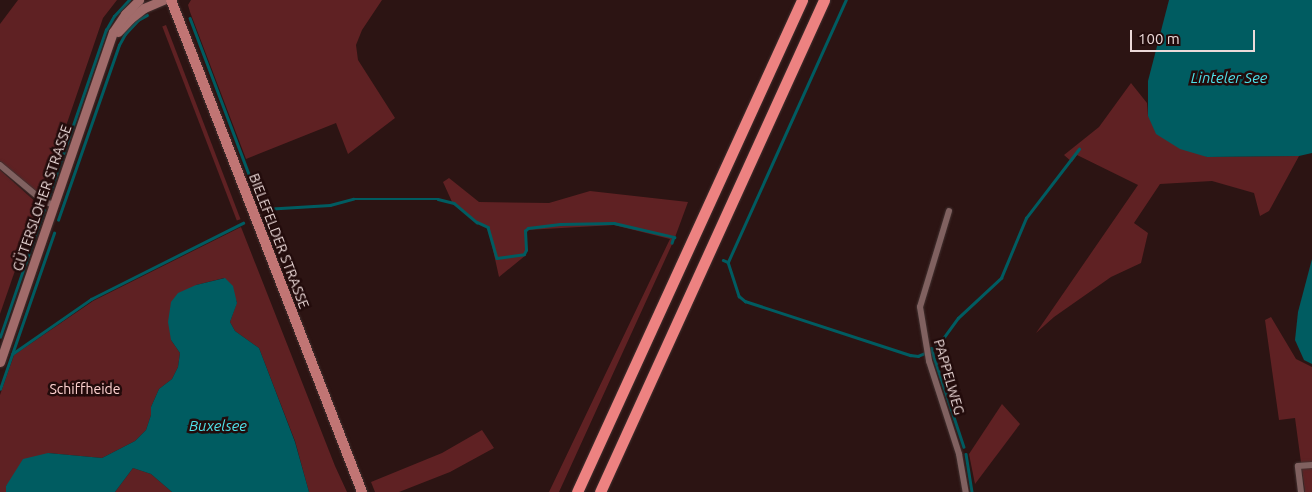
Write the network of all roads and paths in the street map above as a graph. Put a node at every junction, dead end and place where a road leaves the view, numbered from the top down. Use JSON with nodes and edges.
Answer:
{"nodes":[{"id":1,"x":140,"y":0,"type":"edge"},
{"id":2,"x":163,"y":0,"type":"edge"},
{"id":3,"x":171,"y":0,"type":"edge"},
{"id":4,"x":802,"y":0,"type":"edge"},
{"id":5,"x":824,"y":0,"type":"edge"},
{"id":6,"x":100,"y":71,"type":"junction"},
{"id":7,"x":0,"y":165,"type":"edge"},
{"id":8,"x":54,"y":205,"type":"junction"},
{"id":9,"x":949,"y":211,"type":"dead end"},
{"id":10,"x":0,"y":362,"type":"edge"},
{"id":11,"x":1312,"y":466,"type":"edge"},
{"id":12,"x":362,"y":492,"type":"edge"},
{"id":13,"x":577,"y":492,"type":"edge"},
{"id":14,"x":600,"y":492,"type":"edge"},
{"id":15,"x":966,"y":492,"type":"edge"},
{"id":16,"x":1301,"y":492,"type":"edge"}],
"edges":[{"from":1,"to":6,"type":"main road","name":"GÜTERSLOHER STRASSE"},
{"from":2,"to":6,"type":"main road","name":"GÜTERSLOHER STRASSE"},
{"from":3,"to":12,"type":"main road","name":"BIELEFELDER STRASSE"},
{"from":4,"to":13,"type":"highway"},
{"from":5,"to":14,"type":"highway"},
{"from":6,"to":8,"type":"main road","name":"GÜTERSLOHER STRASSE"},
{"from":7,"to":8,"type":"street"},
{"from":8,"to":10,"type":"main road","name":"GÜTERSLOHER STRASSE"},
{"from":9,"to":15,"type":"street","name":"PAPPELWEG"},
{"from":11,"to":16,"type":"street"}]}
